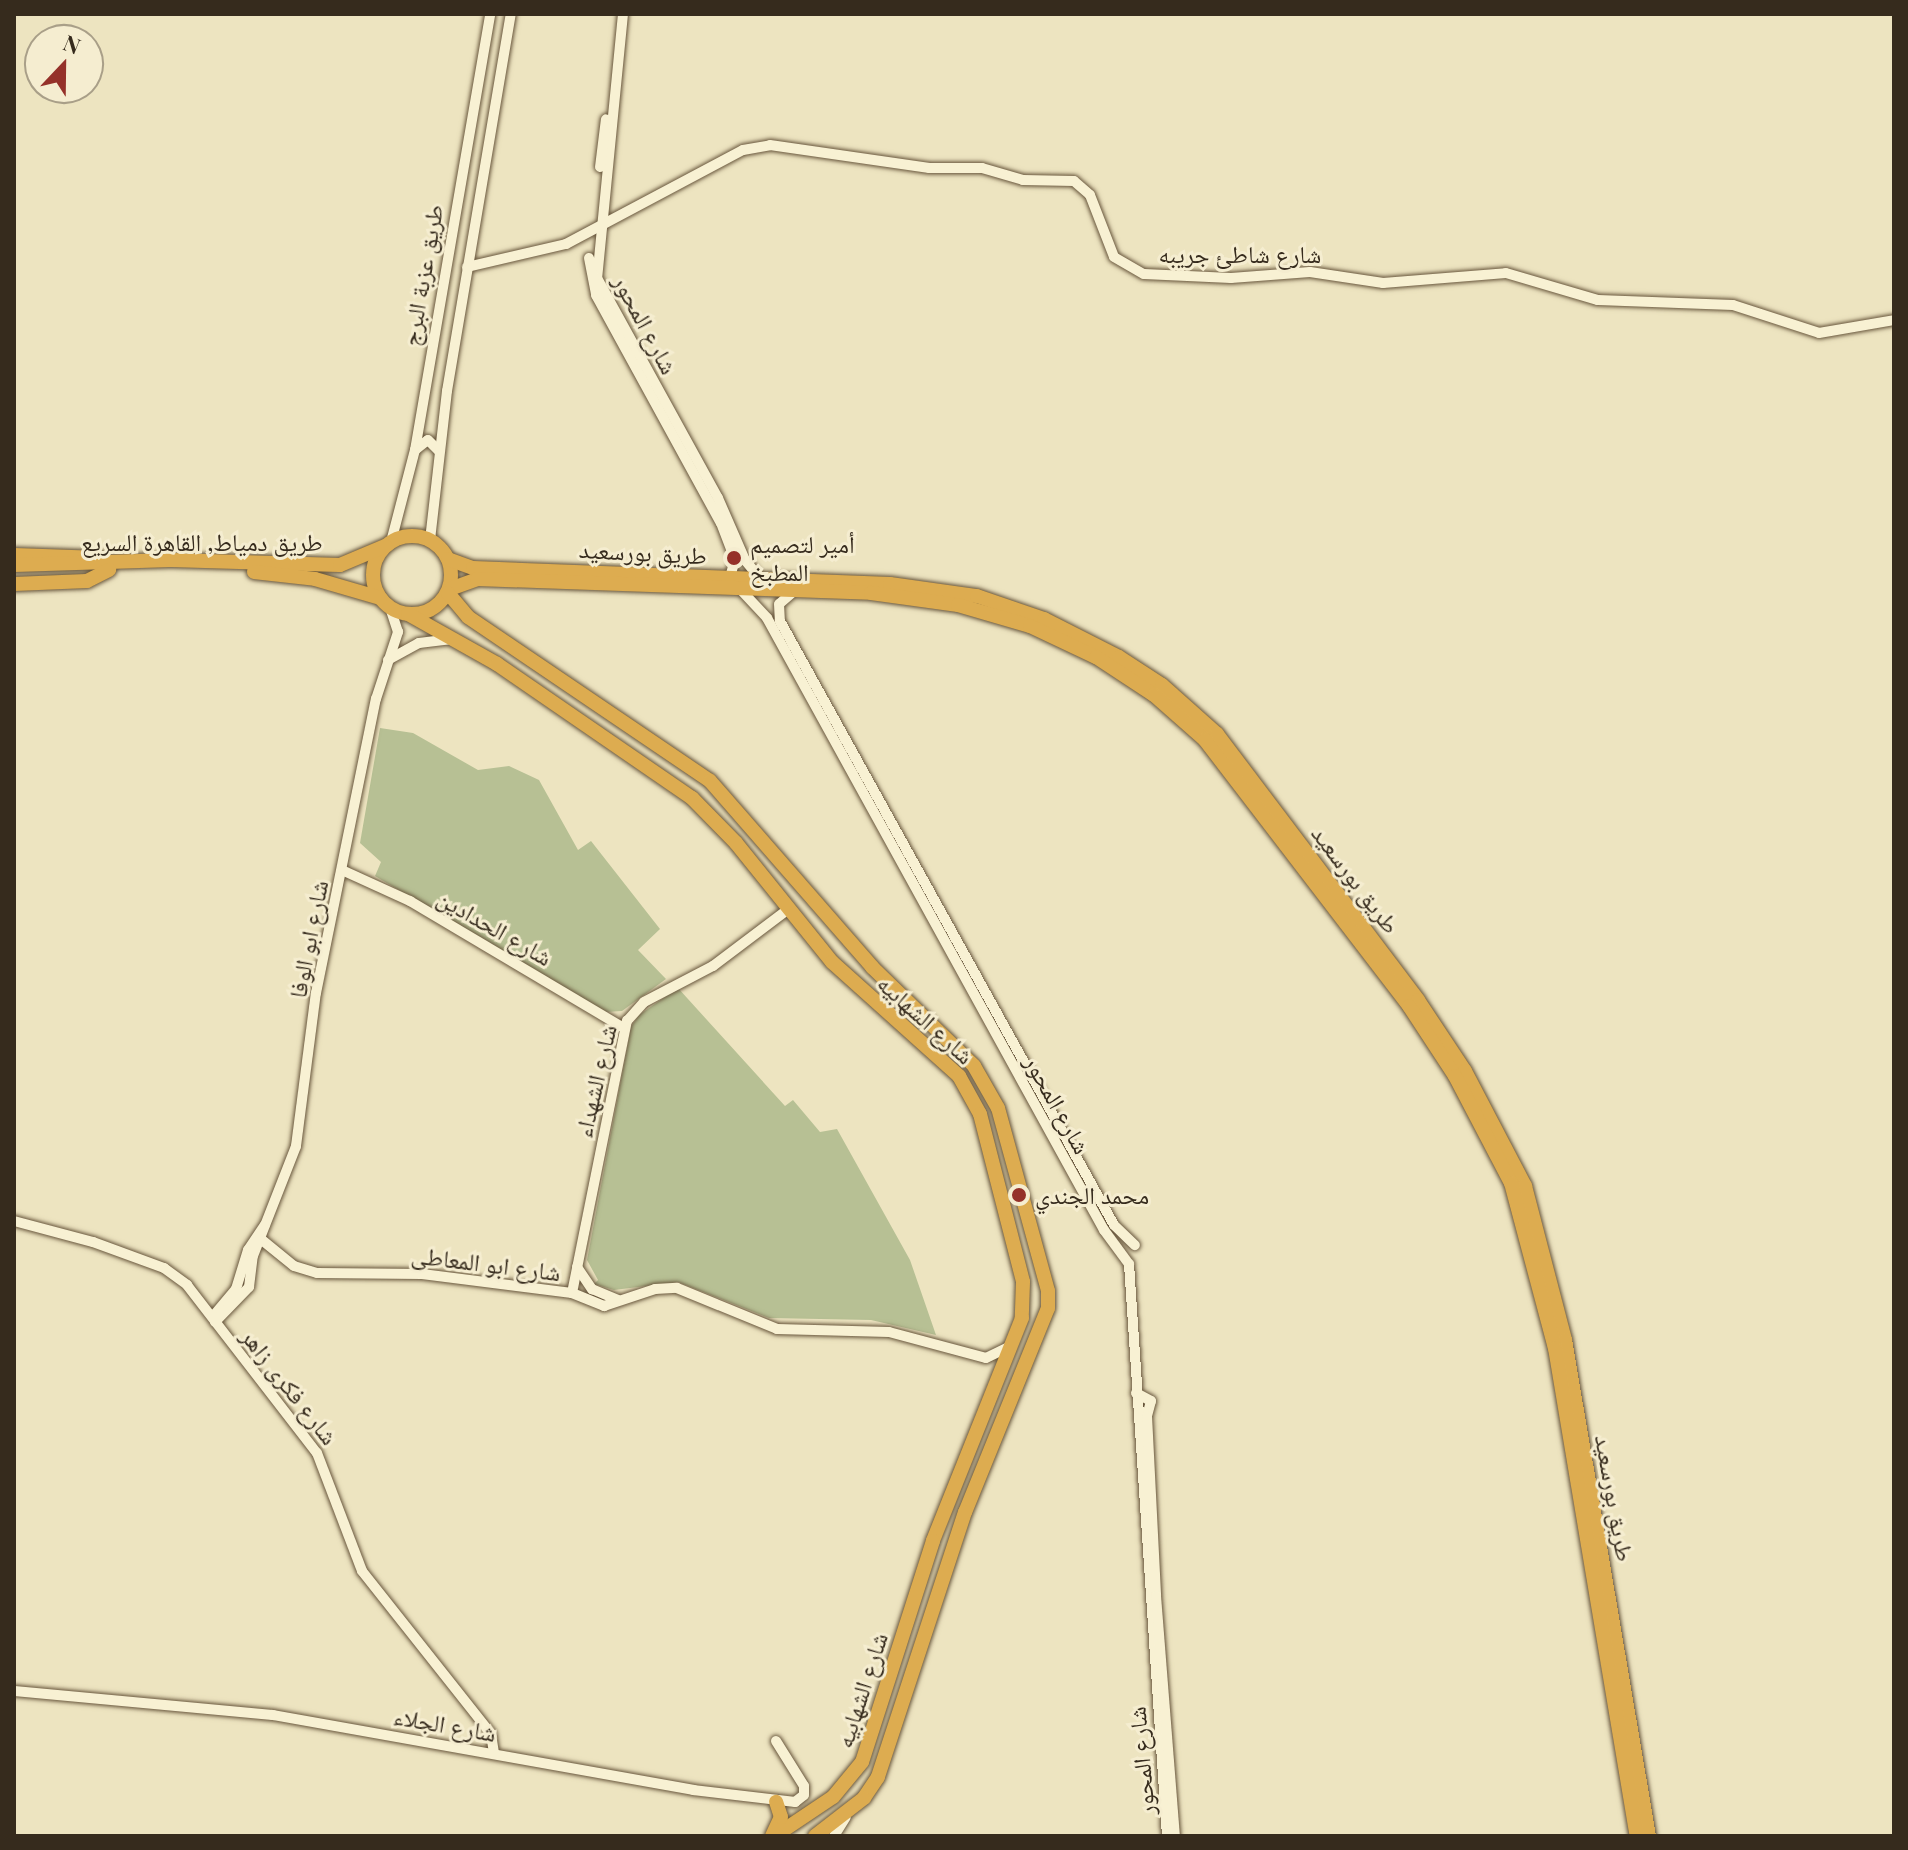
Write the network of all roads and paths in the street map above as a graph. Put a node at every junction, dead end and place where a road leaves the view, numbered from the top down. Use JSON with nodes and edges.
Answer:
{"nodes":[{"id":1,"x":490,"y":14,"type":"edge"},
{"id":2,"x":511,"y":14,"type":"edge"},
{"id":3,"x":620,"y":14,"type":"edge"},
{"id":4,"x":596,"y":229,"type":"junction"},
{"id":5,"x":467,"y":267,"type":"junction"},
{"id":6,"x":1894,"y":320,"type":"edge"},
{"id":7,"x":415,"y":450,"type":"junction"},
{"id":8,"x":438,"y":450,"type":"junction"},
{"id":9,"x":430,"y":540,"type":"junction"},
{"id":10,"x":388,"y":544,"type":"junction"},
{"id":11,"x":14,"y":555,"type":"edge"},
{"id":12,"x":448,"y":559,"type":"junction"},
{"id":13,"x":14,"y":565,"type":"edge"},
{"id":14,"x":340,"y":565,"type":"junction"},
{"id":15,"x":109,"y":566,"type":"junction"},
{"id":16,"x":14,"y":573,"type":"edge"},
{"id":17,"x":613,"y":578,"type":"junction"},
{"id":18,"x":730,"y":578,"type":"junction"},
{"id":19,"x":639,"y":579,"type":"junction"},
{"id":20,"x":761,"y":580,"type":"junction"},
{"id":21,"x":14,"y":584,"type":"edge"},
{"id":22,"x":342,"y":587,"type":"junction"},
{"id":23,"x":741,"y":590,"type":"junction"},
{"id":24,"x":449,"y":591,"type":"junction"},
{"id":25,"x":793,"y":592,"type":"junction"},
{"id":26,"x":959,"y":599,"type":"junction"},
{"id":27,"x":385,"y":603,"type":"junction"},
{"id":28,"x":408,"y":614,"type":"junction"},
{"id":29,"x":456,"y":639,"type":"junction"},
{"id":30,"x":388,"y":660,"type":"junction"},
{"id":31,"x":588,"y":697,"type":"junction"},
{"id":32,"x":567,"y":713,"type":"junction"},
{"id":33,"x":619,"y":718,"type":"junction"},
{"id":34,"x":606,"y":738,"type":"junction"},
{"id":35,"x":843,"y":745,"type":"junction"},
{"id":36,"x":771,"y":847,"type":"junction"},
{"id":37,"x":752,"y":863,"type":"junction"},
{"id":38,"x":342,"y":870,"type":"junction"},
{"id":39,"x":787,"y":910,"type":"junction"},
{"id":40,"x":842,"y":932,"type":"junction"},
{"id":41,"x":828,"y":957,"type":"junction"},
{"id":42,"x":624,"y":1028,"type":"junction"},
{"id":43,"x":1078,"y":1172,"type":"junction"},
{"id":44,"x":14,"y":1221,"type":"edge"},
{"id":45,"x":267,"y":1224,"type":"junction"},
{"id":46,"x":262,"y":1240,"type":"junction"},
{"id":47,"x":1135,"y":1245,"type":"dead end"},
{"id":48,"x":1038,"y":1258,"type":"junction"},
{"id":49,"x":1019,"y":1263,"type":"junction"},
{"id":50,"x":577,"y":1267,"type":"junction"},
{"id":51,"x":572,"y":1293,"type":"junction"},
{"id":52,"x":618,"y":1300,"type":"junction"},
{"id":53,"x":214,"y":1320,"type":"junction"},
{"id":54,"x":1012,"y":1345,"type":"junction"},
{"id":55,"x":986,"y":1358,"type":"junction"},
{"id":56,"x":998,"y":1379,"type":"junction"},
{"id":57,"x":1136,"y":1393,"type":"junction"},
{"id":58,"x":941,"y":1521,"type":"junction"},
{"id":59,"x":960,"y":1528,"type":"junction"},
{"id":60,"x":933,"y":1541,"type":"junction"},
{"id":61,"x":953,"y":1548,"type":"junction"},
{"id":62,"x":1152,"y":1596,"type":"junction"},
{"id":63,"x":14,"y":1691,"type":"edge"},
{"id":64,"x":1161,"y":1718,"type":"junction"},
{"id":65,"x":776,"y":1741,"type":"dead end"},
{"id":66,"x":889,"y":1744,"type":"junction"},
{"id":67,"x":867,"y":1746,"type":"junction"},
{"id":68,"x":494,"y":1753,"type":"junction"},
{"id":69,"x":776,"y":1802,"type":"junction"},
{"id":70,"x":852,"y":1808,"type":"junction"},
{"id":71,"x":1642,"y":1830,"type":"edge"},
{"id":72,"x":774,"y":1836,"type":"edge"},
{"id":73,"x":815,"y":1836,"type":"edge"},
{"id":74,"x":834,"y":1836,"type":"edge"},
{"id":75,"x":1167,"y":1836,"type":"edge"},
{"id":76,"x":1175,"y":1836,"type":"edge"}],
"edges":[{"from":1,"to":7,"type":"street","name":"طريق عزبة البرج"},
{"from":2,"to":5,"type":"street","name":"طريق عزبة البرج"},
{"from":3,"to":4,"type":"street","name":"شارع المحور"},
{"from":4,"to":5,"type":"street","name":"شارع شاطئ جريبه"},
{"from":4,"to":6,"type":"street","name":"شارع شاطئ جريبه"},
{"from":4,"to":18,"type":"street","name":"شارع المحور"},
{"from":4,"to":20,"type":"street","name":"شارع المحور"},
{"from":5,"to":8,"type":"street","name":"طريق عزبة البرج"},
{"from":7,"to":8,"type":"street"},
{"from":7,"to":10,"type":"street","name":"طريق عزبة البرج"},
{"from":8,"to":9,"type":"street","name":"طريق عزبة البرج"},
{"from":9,"to":10,"type":"highway"},
{"from":9,"to":12,"type":"highway"},
{"from":10,"to":14,"type":"highway","name":"طريق دمياط, القاهرة السريع"},
{"from":10,"to":27,"type":"highway"},
{"from":11,"to":15,"type":"highway"},
{"from":12,"to":17,"type":"highway","name":"طريق بورسعيد"},
{"from":12,"to":24,"type":"highway"},
{"from":13,"to":15,"type":"highway","name":"طريق دمياط, القاهرة السريع"},
{"from":14,"to":15,"type":"highway","name":"طريق دمياط, القاهرة السريع"},
{"from":14,"to":22,"type":"highway"},
{"from":15,"to":16,"type":"highway","name":"طريق دمياط, القاهرة السريع"},
{"from":15,"to":21,"type":"highway"},
{"from":15,"to":22,"type":"highway","name":"طريق دمياط, القاهرة السريع"},
{"from":17,"to":19,"type":"highway","name":"طريق بورسعيد"},
{"from":17,"to":24,"type":"highway","name":"طريق بورسعيد"},
{"from":18,"to":19,"type":"highway","name":"طريق بورسعيد"},
{"from":18,"to":20,"type":"highway","name":"طريق بورسعيد"},
{"from":19,"to":23,"type":"highway","name":"طريق بورسعيد"},
{"from":20,"to":26,"type":"highway","name":"طريق بورسعيد"},
{"from":22,"to":27,"type":"highway","name":"طريق دمياط, القاهرة السريع"},
{"from":23,"to":25,"type":"highway","name":"طريق بورسعيد"},
{"from":23,"to":35,"type":"street","name":"شارع المحور"},
{"from":24,"to":28,"type":"highway"},
{"from":24,"to":31,"type":"highway","name":"شارع الشهابيه"},
{"from":25,"to":26,"type":"highway","name":"طريق بورسعيد"},
{"from":25,"to":35,"type":"street","name":"شارع المحور"},
{"from":26,"to":71,"type":"highway","name":"طريق بورسعيد"},
{"from":27,"to":28,"type":"highway"},
{"from":27,"to":30,"type":"street","name":"شارع ابو الوفا"},
{"from":28,"to":29,"type":"highway","name":"شارع الشهابيه"},
{"from":29,"to":30,"type":"street"},
{"from":29,"to":32,"type":"highway","name":"شارع الشهابيه"},
{"from":30,"to":38,"type":"street","name":"شارع ابو الوفا"},
{"from":31,"to":32,"type":"highway"},
{"from":31,"to":33,"type":"highway","name":"شارع الشهابيه"},
{"from":32,"to":34,"type":"highway","name":"شارع الشهابيه"},
{"from":33,"to":34,"type":"highway"},
{"from":33,"to":36,"type":"highway","name":"شارع الشهابيه"},
{"from":34,"to":37,"type":"highway","name":"شارع الشهابيه"},
{"from":35,"to":43,"type":"street","name":"شارع المحور"},
{"from":36,"to":37,"type":"highway"},
{"from":36,"to":40,"type":"highway","name":"شارع الشهابيه"},
{"from":37,"to":39,"type":"highway","name":"شارع الشهابيه"},
{"from":38,"to":42,"type":"street","name":"شارع الحدادين"},
{"from":38,"to":45,"type":"street","name":"شارع ابو الوفا"},
{"from":39,"to":41,"type":"highway","name":"شارع الشهابيه"},
{"from":39,"to":42,"type":"street","name":"شارع الشهداء"},
{"from":40,"to":41,"type":"highway"},
{"from":40,"to":48,"type":"highway","name":"شارع الشهابيه"},
{"from":41,"to":49,"type":"highway","name":"شارع الشهابيه"},
{"from":42,"to":50,"type":"street","name":"شارع الشهداء"},
{"from":43,"to":47,"type":"street","name":"شارع المحور"},
{"from":43,"to":57,"type":"street","name":"شارع المحور"},
{"from":44,"to":53,"type":"street","name":"شارع فكرى زاهر"},
{"from":45,"to":46,"type":"street","name":"شارع ابو الوفا"},
{"from":45,"to":53,"type":"street","name":"شارع ابو الوفا"},
{"from":46,"to":51,"type":"street","name":"شارع ابو المعاطى"},
{"from":46,"to":53,"type":"street","name":"شارع ابو الوفا"},
{"from":48,"to":49,"type":"highway"},
{"from":48,"to":59,"type":"highway","name":"شارع الشهابيه"},
{"from":49,"to":54,"type":"highway","name":"شارع الشهابيه"},
{"from":50,"to":51,"type":"street","name":"شارع الشهداء"},
{"from":50,"to":52,"type":"street"},
{"from":51,"to":52,"type":"street","name":"شارع ابو المعاطى"},
{"from":52,"to":55,"type":"street","name":"شارع ابو المعاطى"},
{"from":53,"to":68,"type":"street","name":"شارع فكرى زاهر"},
{"from":54,"to":55,"type":"street"},
{"from":54,"to":56,"type":"highway","name":"شارع الشهابيه"},
{"from":55,"to":56,"type":"street"},
{"from":56,"to":58,"type":"highway","name":"شارع الشهابيه"},
{"from":57,"to":62,"type":"street","name":"شارع المحور"},
{"from":57,"to":62,"type":"street","name":"شارع المحور"},
{"from":58,"to":59,"type":"highway"},
{"from":58,"to":60,"type":"highway","name":"شارع الشهابيه"},
{"from":59,"to":61,"type":"highway","name":"شارع الشهابيه"},
{"from":60,"to":61,"type":"highway"},
{"from":60,"to":67,"type":"highway","name":"شارع الشهابيه"},
{"from":61,"to":66,"type":"highway","name":"شارع الشهابيه"},
{"from":62,"to":64,"type":"street","name":"شارع المحور"},
{"from":63,"to":68,"type":"street","name":"شارع الجلاء"},
{"from":64,"to":75,"type":"street","name":"شارع المحور"},
{"from":64,"to":76,"type":"street","name":"شارع المحور"},
{"from":65,"to":69,"type":"street"},
{"from":66,"to":67,"type":"highway"},
{"from":66,"to":70,"type":"highway","name":"شارع الشهابيه"},
{"from":67,"to":72,"type":"highway","name":"شارع الشهابيه"},
{"from":68,"to":69,"type":"street","name":"شارع الجلاء"},
{"from":69,"to":72,"type":"highway"},
{"from":70,"to":73,"type":"highway","name":"شارع الشهابيه"},
{"from":70,"to":74,"type":"street"}]}
